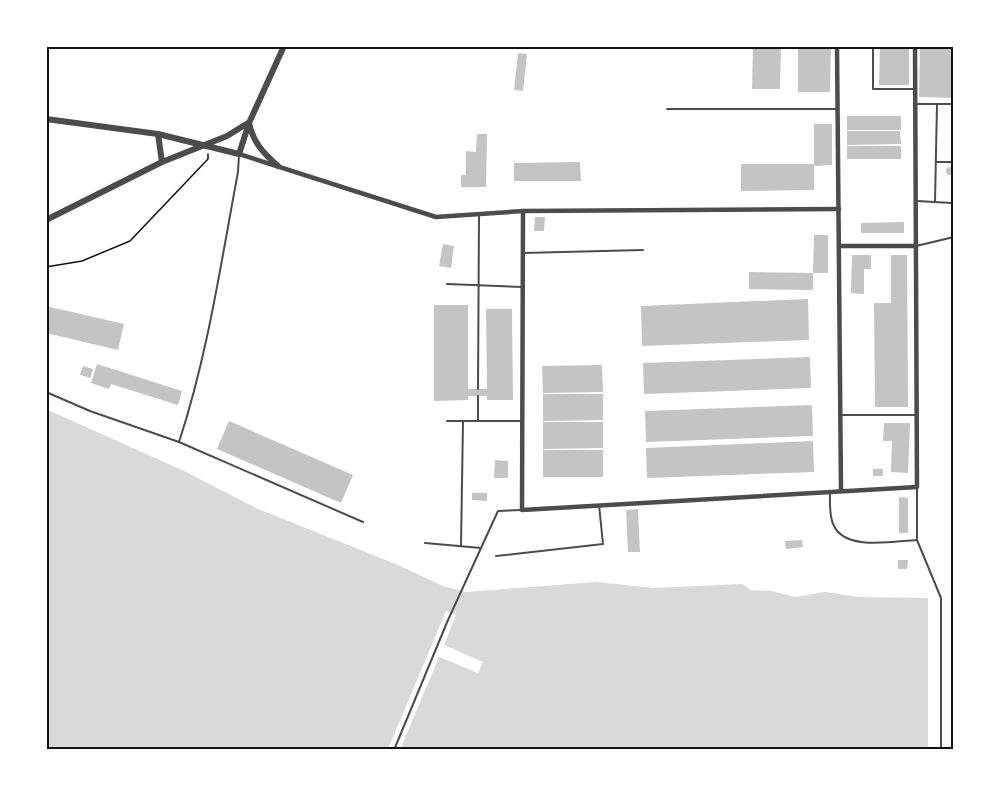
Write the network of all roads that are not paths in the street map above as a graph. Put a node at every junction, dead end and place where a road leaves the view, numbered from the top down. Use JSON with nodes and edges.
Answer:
{"nodes":[{"id":1,"x":284,"y":46,"type":"edge"},
{"id":2,"x":837,"y":46,"type":"edge"},
{"id":3,"x":873,"y":46,"type":"edge"},
{"id":4,"x":915,"y":46,"type":"edge"},
{"id":5,"x":916,"y":89,"type":"junction"},
{"id":6,"x":916,"y":104,"type":"junction"},
{"id":7,"x":937,"y":104,"type":"junction"},
{"id":8,"x":954,"y":104,"type":"edge"},
{"id":9,"x":667,"y":109,"type":"dead end"},
{"id":10,"x":838,"y":109,"type":"junction"},
{"id":11,"x":46,"y":119,"type":"edge"},
{"id":12,"x":249,"y":123,"type":"junction"},
{"id":13,"x":158,"y":134,"type":"junction"},
{"id":14,"x":207,"y":145,"type":"junction"},
{"id":15,"x":239,"y":154,"type":"junction"},
{"id":16,"x":162,"y":162,"type":"junction"},
{"id":17,"x":936,"y":162,"type":"junction"},
{"id":18,"x":954,"y":162,"type":"edge"},
{"id":19,"x":278,"y":165,"type":"junction"},
{"id":20,"x":916,"y":201,"type":"junction"},
{"id":21,"x":934,"y":202,"type":"junction"},
{"id":22,"x":839,"y":208,"type":"junction"},
{"id":23,"x":523,"y":212,"type":"junction"},
{"id":24,"x":479,"y":214,"type":"junction"},
{"id":25,"x":954,"y":216,"type":"edge"},
{"id":26,"x":46,"y":220,"type":"edge"},
{"id":27,"x":954,"y":237,"type":"edge"},
{"id":28,"x":839,"y":246,"type":"junction"},
{"id":29,"x":916,"y":246,"type":"junction"},
{"id":30,"x":643,"y":250,"type":"dead end"},
{"id":31,"x":523,"y":253,"type":"junction"},
{"id":32,"x":447,"y":284,"type":"dead end"},
{"id":33,"x":479,"y":285,"type":"junction"},
{"id":34,"x":523,"y":287,"type":"junction"},
{"id":35,"x":478,"y":389,"type":"dead end"},
{"id":36,"x":46,"y":392,"type":"edge"},
{"id":37,"x":478,"y":396,"type":"dead end"},
{"id":38,"x":841,"y":415,"type":"junction"},
{"id":39,"x":917,"y":415,"type":"junction"},
{"id":40,"x":447,"y":421,"type":"dead end"},
{"id":41,"x":463,"y":421,"type":"junction"},
{"id":42,"x":478,"y":421,"type":"junction"},
{"id":43,"x":523,"y":421,"type":"junction"},
{"id":44,"x":179,"y":442,"type":"junction"},
{"id":45,"x":917,"y":487,"type":"junction"},
{"id":46,"x":841,"y":491,"type":"junction"},
{"id":47,"x":829,"y":492,"type":"junction"},
{"id":48,"x":599,"y":506,"type":"junction"},
{"id":49,"x":522,"y":510,"type":"junction"},
{"id":50,"x":363,"y":522,"type":"dead end"},
{"id":51,"x":917,"y":540,"type":"junction"},
{"id":52,"x":425,"y":543,"type":"dead end"},
{"id":53,"x":461,"y":546,"type":"junction"},
{"id":54,"x":481,"y":548,"type":"junction"},
{"id":55,"x":496,"y":555,"type":"dead end"},
{"id":56,"x":394,"y":750,"type":"edge"},
{"id":57,"x":940,"y":750,"type":"edge"}],
"edges":[{"from":1,"to":12,"type":"street"},
{"from":2,"to":10,"type":"street"},
{"from":3,"to":5,"type":"lane"},
{"from":4,"to":5,"type":"street"},
{"from":5,"to":6,"type":"street"},
{"from":6,"to":7,"type":"lane"},
{"from":6,"to":20,"type":"street"},
{"from":7,"to":8,"type":"lane"},
{"from":7,"to":17,"type":"lane"},
{"from":9,"to":10,"type":"lane"},
{"from":10,"to":22,"type":"street"},
{"from":11,"to":13,"type":"street"},
{"from":12,"to":14,"type":"street"},
{"from":12,"to":15,"type":"street"},
{"from":12,"to":19,"type":"street"},
{"from":13,"to":14,"type":"street"},
{"from":13,"to":16,"type":"street"},
{"from":14,"to":15,"type":"street"},
{"from":14,"to":16,"type":"street"},
{"from":15,"to":19,"type":"street"},
{"from":15,"to":44,"type":"lane"},
{"from":16,"to":26,"type":"street"},
{"from":17,"to":18,"type":"lane"},
{"from":17,"to":21,"type":"lane"},
{"from":19,"to":24,"type":"street"},
{"from":20,"to":21,"type":"lane"},
{"from":20,"to":29,"type":"street"},
{"from":21,"to":25,"type":"lane"},
{"from":22,"to":23,"type":"street"},
{"from":22,"to":28,"type":"street"},
{"from":23,"to":24,"type":"street"},
{"from":23,"to":31,"type":"street"},
{"from":24,"to":33,"type":"lane"},
{"from":27,"to":29,"type":"lane"},
{"from":28,"to":29,"type":"street"},
{"from":28,"to":38,"type":"street"},
{"from":29,"to":39,"type":"street"},
{"from":30,"to":31,"type":"lane"},
{"from":31,"to":34,"type":"street"},
{"from":32,"to":33,"type":"lane"},
{"from":33,"to":34,"type":"lane"},
{"from":33,"to":35,"type":"lane"},
{"from":34,"to":43,"type":"street"},
{"from":36,"to":44,"type":"lane"},
{"from":37,"to":42,"type":"lane"},
{"from":38,"to":39,"type":"lane"},
{"from":38,"to":46,"type":"street"},
{"from":39,"to":45,"type":"street"},
{"from":40,"to":41,"type":"lane"},
{"from":41,"to":42,"type":"lane"},
{"from":41,"to":53,"type":"lane"},
{"from":42,"to":43,"type":"lane"},
{"from":43,"to":49,"type":"street"},
{"from":44,"to":50,"type":"lane"},
{"from":45,"to":46,"type":"street"},
{"from":45,"to":51,"type":"lane"},
{"from":46,"to":47,"type":"street"},
{"from":47,"to":48,"type":"street"},
{"from":47,"to":51,"type":"lane"},
{"from":48,"to":49,"type":"street"},
{"from":48,"to":55,"type":"lane"},
{"from":49,"to":54,"type":"lane"},
{"from":51,"to":57,"type":"lane"},
{"from":52,"to":53,"type":"lane"},
{"from":53,"to":54,"type":"lane"},
{"from":54,"to":56,"type":"lane"}]}
